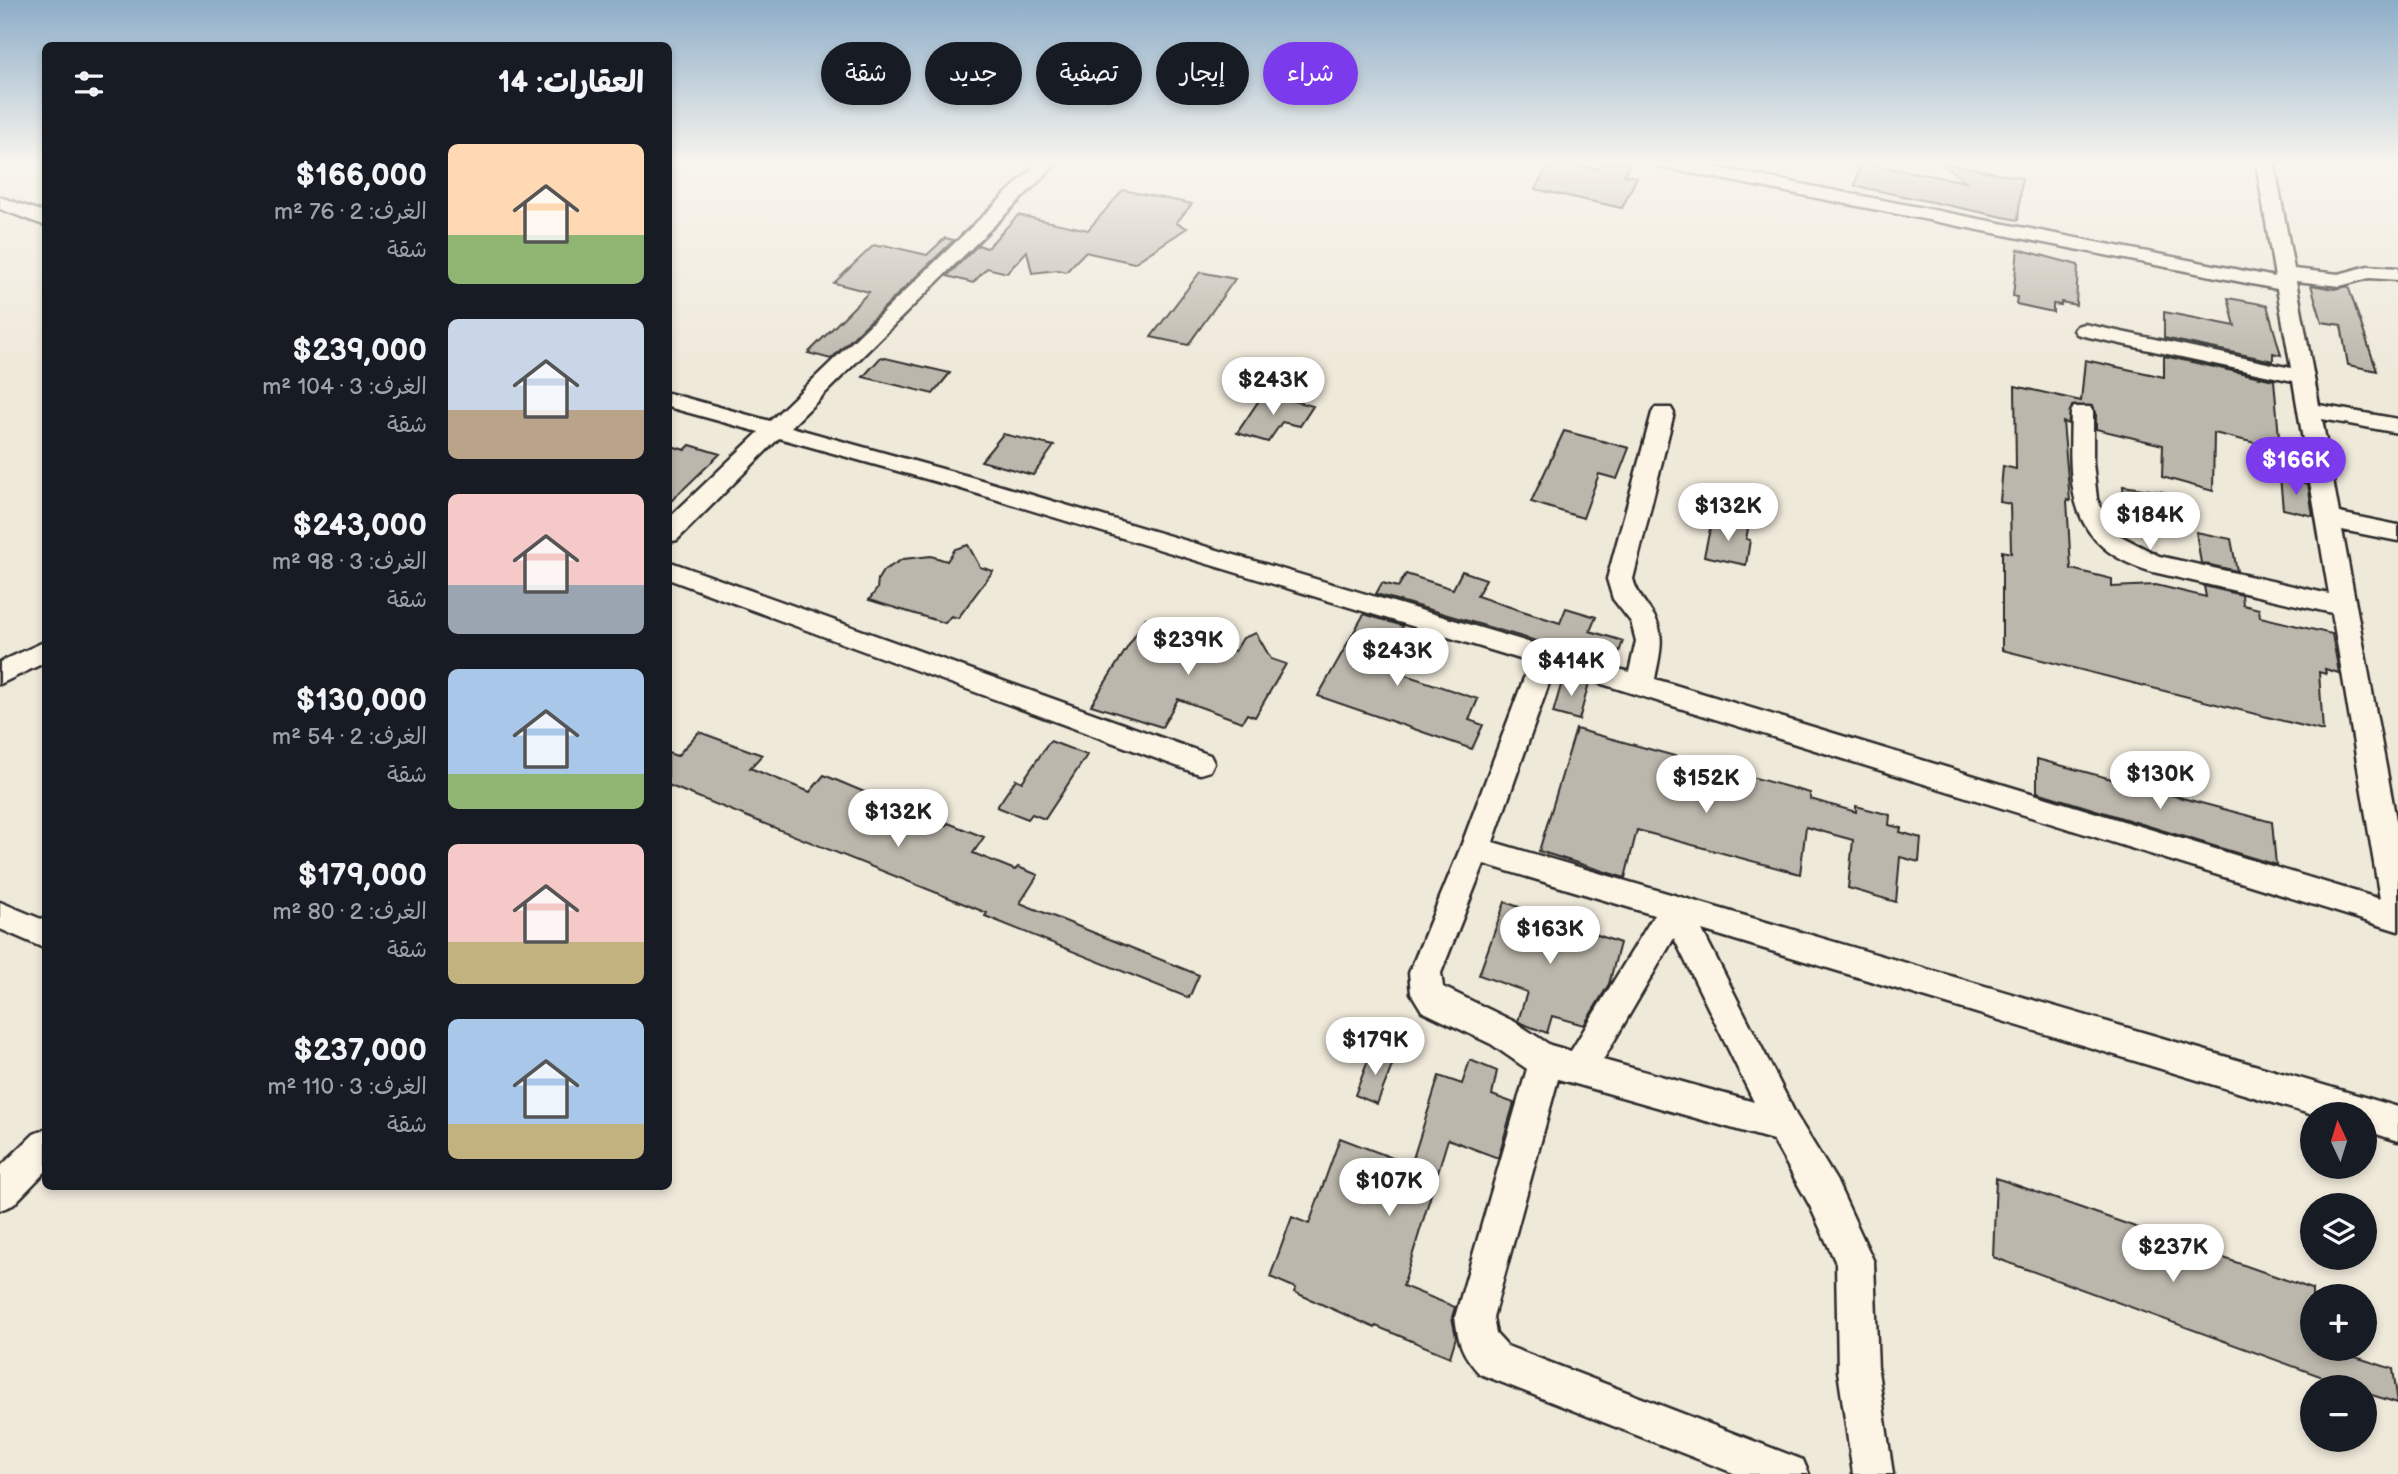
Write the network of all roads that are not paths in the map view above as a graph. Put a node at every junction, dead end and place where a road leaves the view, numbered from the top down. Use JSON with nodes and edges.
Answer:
{"nodes":[{"id":1,"x":979,"y":231,"type":"edge"},
{"id":2,"x":2025,"y":231,"type":"edge"},
{"id":3,"x":2277,"y":231,"type":"edge"},
{"id":4,"x":2398,"y":274,"type":"edge"},
{"id":5,"x":2286,"y":280,"type":"junction"},
{"id":6,"x":2084,"y":330,"type":"dead end"},
{"id":7,"x":2303,"y":377,"type":"junction"},
{"id":8,"x":672,"y":401,"type":"edge"},
{"id":9,"x":2309,"y":410,"type":"junction"},
{"id":10,"x":2082,"y":412,"type":"dead end"},
{"id":11,"x":1663,"y":413,"type":"dead end"},
{"id":12,"x":2398,"y":426,"type":"edge"},
{"id":13,"x":775,"y":430,"type":"junction"},
{"id":14,"x":2328,"y":519,"type":"junction"},
{"id":15,"x":672,"y":530,"type":"edge"},
{"id":16,"x":2398,"y":533,"type":"edge"},
{"id":17,"x":672,"y":570,"type":"edge"},
{"id":18,"x":2344,"y":607,"type":"junction"},
{"id":19,"x":42,"y":652,"type":"edge"},
{"id":20,"x":1545,"y":657,"type":"junction"},
{"id":21,"x":0,"y":674,"type":"edge"},
{"id":22,"x":1640,"y":685,"type":"junction"},
{"id":23,"x":1200,"y":763,"type":"dead end"},
{"id":24,"x":1475,"y":849,"type":"junction"},
{"id":25,"x":1675,"y":908,"type":"junction"},
{"id":26,"x":0,"y":915,"type":"edge"},
{"id":27,"x":2398,"y":916,"type":"edge"},
{"id":28,"x":42,"y":934,"type":"edge"},
{"id":29,"x":1541,"y":1058,"type":"junction"},
{"id":30,"x":1580,"y":1069,"type":"junction"},
{"id":31,"x":2398,"y":1124,"type":"edge"},
{"id":32,"x":1784,"y":1126,"type":"junction"},
{"id":33,"x":42,"y":1150,"type":"edge"},
{"id":34,"x":0,"y":1192,"type":"edge"},
{"id":35,"x":1789,"y":1474,"type":"edge"},
{"id":36,"x":1873,"y":1474,"type":"edge"}],
"edges":[{"from":1,"to":13,"type":"street"},
{"from":2,"to":5,"type":"street"},
{"from":3,"to":5,"type":"street"},
{"from":4,"to":5,"type":"street"},
{"from":5,"to":7,"type":"street"},
{"from":6,"to":7,"type":"street"},
{"from":7,"to":9,"type":"street"},
{"from":8,"to":13,"type":"street"},
{"from":9,"to":12,"type":"street"},
{"from":9,"to":14,"type":"street"},
{"from":10,"to":18,"type":"street"},
{"from":11,"to":22,"type":"street"},
{"from":13,"to":15,"type":"street"},
{"from":13,"to":20,"type":"street"},
{"from":14,"to":16,"type":"street"},
{"from":14,"to":18,"type":"street"},
{"from":17,"to":23,"type":"street"},
{"from":18,"to":27,"type":"street"},
{"from":19,"to":21,"type":"street"},
{"from":20,"to":22,"type":"street"},
{"from":20,"to":24,"type":"street"},
{"from":22,"to":27,"type":"street"},
{"from":24,"to":25,"type":"street"},
{"from":24,"to":29,"type":"street"},
{"from":25,"to":30,"type":"street"},
{"from":25,"to":31,"type":"street"},
{"from":25,"to":32,"type":"street"},
{"from":26,"to":28,"type":"street"},
{"from":29,"to":30,"type":"street"},
{"from":29,"to":35,"type":"street"},
{"from":30,"to":32,"type":"street"},
{"from":32,"to":36,"type":"street"},
{"from":33,"to":34,"type":"street"}]}
